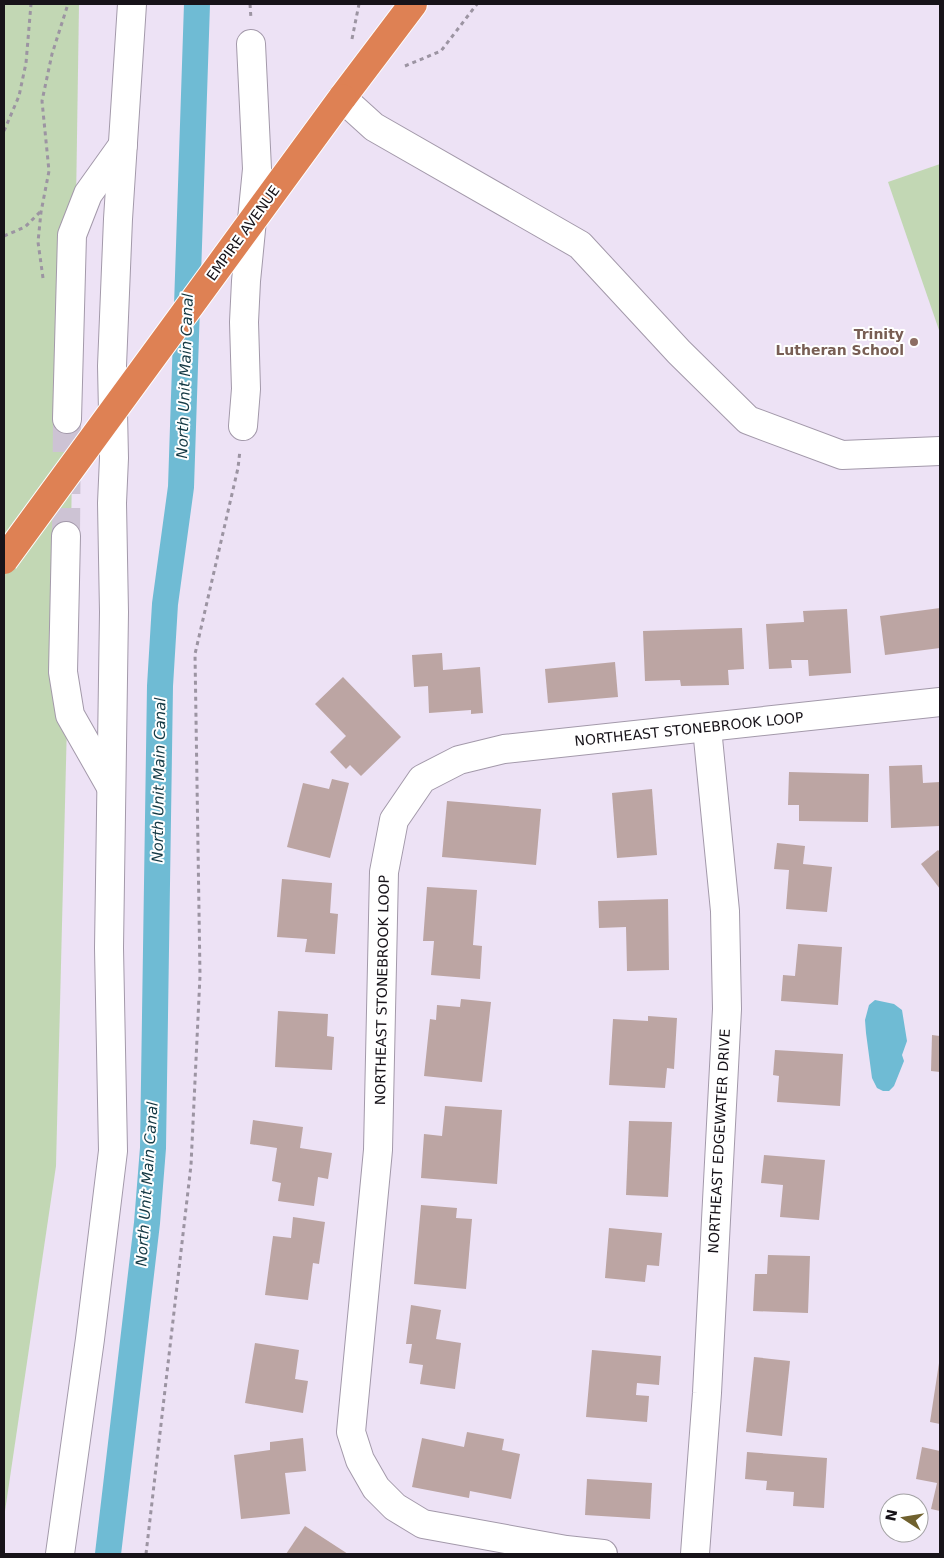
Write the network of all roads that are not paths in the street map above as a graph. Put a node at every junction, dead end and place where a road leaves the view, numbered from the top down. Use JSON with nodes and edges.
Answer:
{"nodes":[{"id":1,"x":132,"y":4,"type":"edge"},
{"id":2,"x":413,"y":4,"type":"edge"},
{"id":3,"x":251,"y":44,"type":"dead end"},
{"id":4,"x":342,"y":98,"type":"junction"},
{"id":5,"x":123,"y":145,"type":"junction"},
{"id":6,"x":67,"y":419,"type":"tunnel mouth"},
{"id":7,"x":243,"y":426,"type":"road end"},
{"id":8,"x":940,"y":451,"type":"edge"},
{"id":9,"x":66,"y":536,"type":"tunnel mouth"},
{"id":10,"x":4,"y":560,"type":"edge"},
{"id":11,"x":940,"y":702,"type":"edge"},
{"id":12,"x":707,"y":728,"type":"junction"},
{"id":13,"x":111,"y":787,"type":"junction"},
{"id":14,"x":60,"y":1554,"type":"edge"},
{"id":15,"x":604,"y":1554,"type":"edge"},
{"id":16,"x":696,"y":1554,"type":"edge"}],
"edges":[{"from":1,"to":5,"type":"street"},
{"from":2,"to":4,"type":"highway","name":"EMPIRE AVENUE"},
{"from":3,"to":7,"type":"street"},
{"from":4,"to":8,"type":"street"},
{"from":4,"to":10,"type":"highway","name":"EMPIRE AVENUE","bridge":true},
{"from":5,"to":6,"type":"street"},
{"from":5,"to":13,"type":"street"},
{"from":9,"to":13,"type":"street"},
{"from":11,"to":12,"type":"street","name":"NORTHEAST STONEBROOK LOOP"},
{"from":12,"to":15,"type":"street","name":"NORTHEAST STONEBROOK LOOP"},
{"from":12,"to":16,"type":"street","name":"NORTHEAST EDGEWATER DRIVE"},
{"from":13,"to":14,"type":"street"}]}
